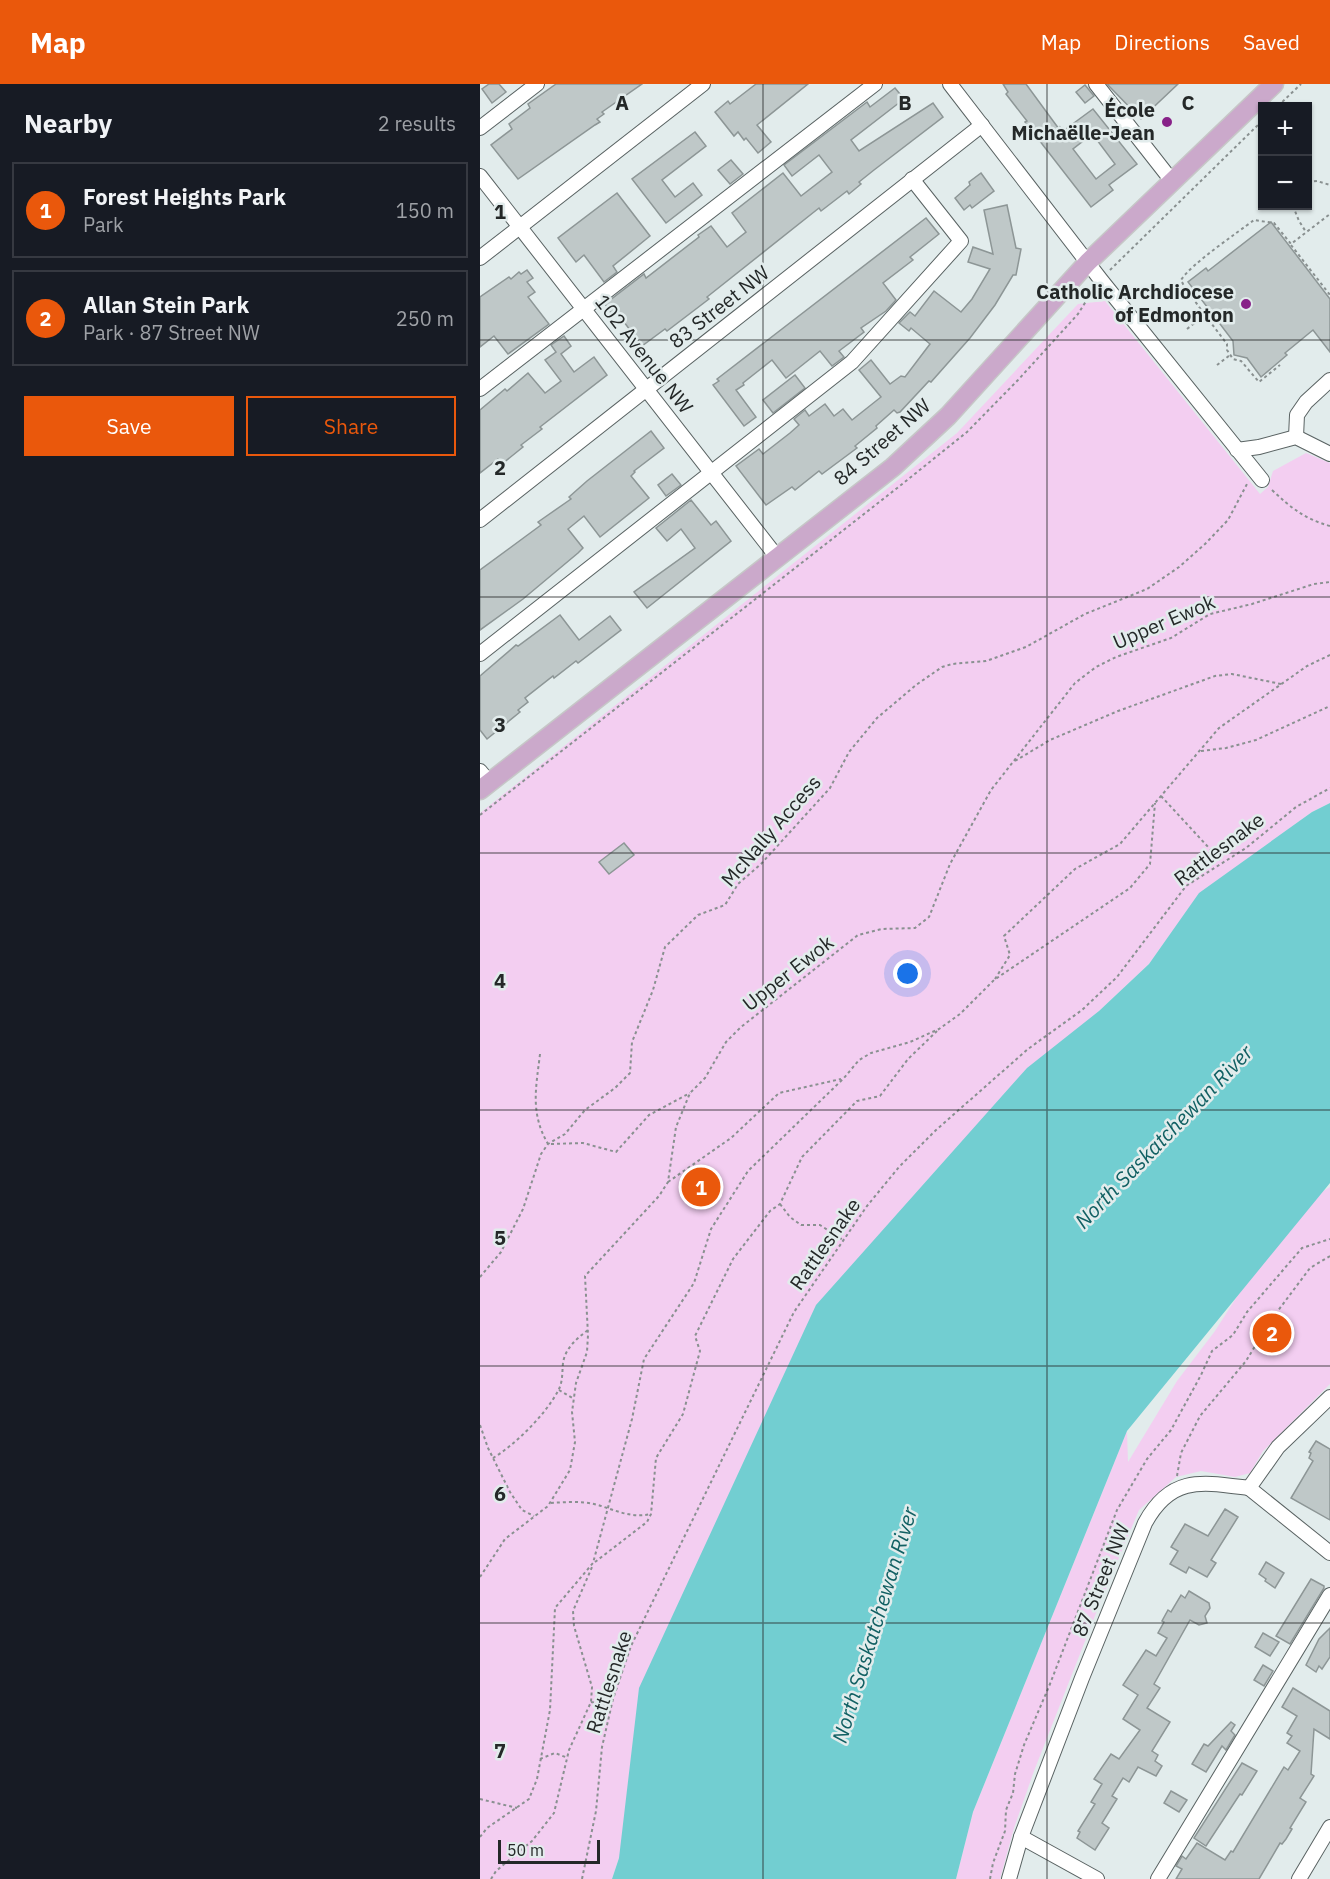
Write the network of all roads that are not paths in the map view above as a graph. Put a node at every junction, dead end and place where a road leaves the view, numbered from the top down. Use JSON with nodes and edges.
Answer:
{"nodes":[{"id":1,"x":537,"y":84,"type":"edge"},
{"id":2,"x":703,"y":84,"type":"edge"},
{"id":3,"x":875,"y":84,"type":"edge"},
{"id":4,"x":950,"y":84,"type":"edge"},
{"id":5,"x":1096,"y":84,"type":"edge"},
{"id":6,"x":1274,"y":84,"type":"edge"},
{"id":7,"x":982,"y":125,"type":"junction"},
{"id":8,"x":480,"y":128,"type":"edge"},
{"id":9,"x":480,"y":176,"type":"edge"},
{"id":10,"x":912,"y":179,"type":"junction"},
{"id":11,"x":1172,"y":181,"type":"junction"},
{"id":12,"x":520,"y":227,"type":"junction"},
{"id":13,"x":480,"y":258,"type":"edge"},
{"id":14,"x":1088,"y":262,"type":"junction"},
{"id":15,"x":584,"y":309,"type":"junction"},
{"id":16,"x":1330,"y":380,"type":"edge"},
{"id":17,"x":480,"y":389,"type":"edge"},
{"id":18,"x":646,"y":389,"type":"junction"},
{"id":19,"x":1296,"y":437,"type":"junction"},
{"id":20,"x":1237,"y":450,"type":"junction"},
{"id":21,"x":1330,"y":454,"type":"edge"},
{"id":22,"x":711,"y":472,"type":"junction"},
{"id":23,"x":1262,"y":480,"type":"road end"},
{"id":24,"x":480,"y":520,"type":"edge"},
{"id":25,"x":777,"y":557,"type":"junction"},
{"id":26,"x":480,"y":654,"type":"edge"},
{"id":27,"x":483,"y":781,"type":"edge"},
{"id":28,"x":1328,"y":1404,"type":"edge"},
{"id":29,"x":1248,"y":1488,"type":"junction"},
{"id":30,"x":1330,"y":1553,"type":"edge"},
{"id":31,"x":1330,"y":1595,"type":"edge"},
{"id":32,"x":1330,"y":1827,"type":"edge"},
{"id":33,"x":1021,"y":1837,"type":"junction"},
{"id":34,"x":1010,"y":1879,"type":"edge"},
{"id":35,"x":1097,"y":1879,"type":"edge"},
{"id":36,"x":1158,"y":1879,"type":"edge"},
{"id":37,"x":1299,"y":1879,"type":"edge"}],
"edges":[{"from":1,"to":8,"type":"street"},
{"from":2,"to":12,"type":"street"},
{"from":3,"to":15,"type":"street"},
{"from":4,"to":7,"type":"street"},
{"from":5,"to":11,"type":"street"},
{"from":6,"to":11,"type":"main road","name":"84 Street NW"},
{"from":7,"to":10,"type":"street","name":"83 Street NW"},
{"from":7,"to":14,"type":"street"},
{"from":9,"to":12,"type":"street","name":"102 Avenue NW"},
{"from":10,"to":18,"type":"street","name":"83 Street NW"},
{"from":10,"to":22,"type":"street"},
{"from":11,"to":14,"type":"main road","name":"84 Street NW"},
{"from":12,"to":13,"type":"street"},
{"from":12,"to":15,"type":"street","name":"102 Avenue NW"},
{"from":14,"to":20,"type":"street"},
{"from":14,"to":25,"type":"main road","name":"84 Street NW"},
{"from":15,"to":17,"type":"street"},
{"from":15,"to":18,"type":"street","name":"102 Avenue NW"},
{"from":16,"to":19,"type":"street"},
{"from":18,"to":22,"type":"street","name":"102 Avenue NW"},
{"from":18,"to":24,"type":"street","name":"83 Street NW"},
{"from":19,"to":20,"type":"street"},
{"from":19,"to":21,"type":"street"},
{"from":20,"to":23,"type":"street"},
{"from":22,"to":25,"type":"street","name":"102 Avenue NW"},
{"from":22,"to":26,"type":"street"},
{"from":25,"to":27,"type":"main road","name":"84 Street NW"},
{"from":28,"to":29,"type":"street"},
{"from":29,"to":30,"type":"street"},
{"from":29,"to":33,"type":"street","name":"87 Street NW"},
{"from":31,"to":36,"type":"street"},
{"from":32,"to":37,"type":"street"},
{"from":33,"to":34,"type":"street","name":"87 Street NW"},
{"from":33,"to":35,"type":"street"}]}
